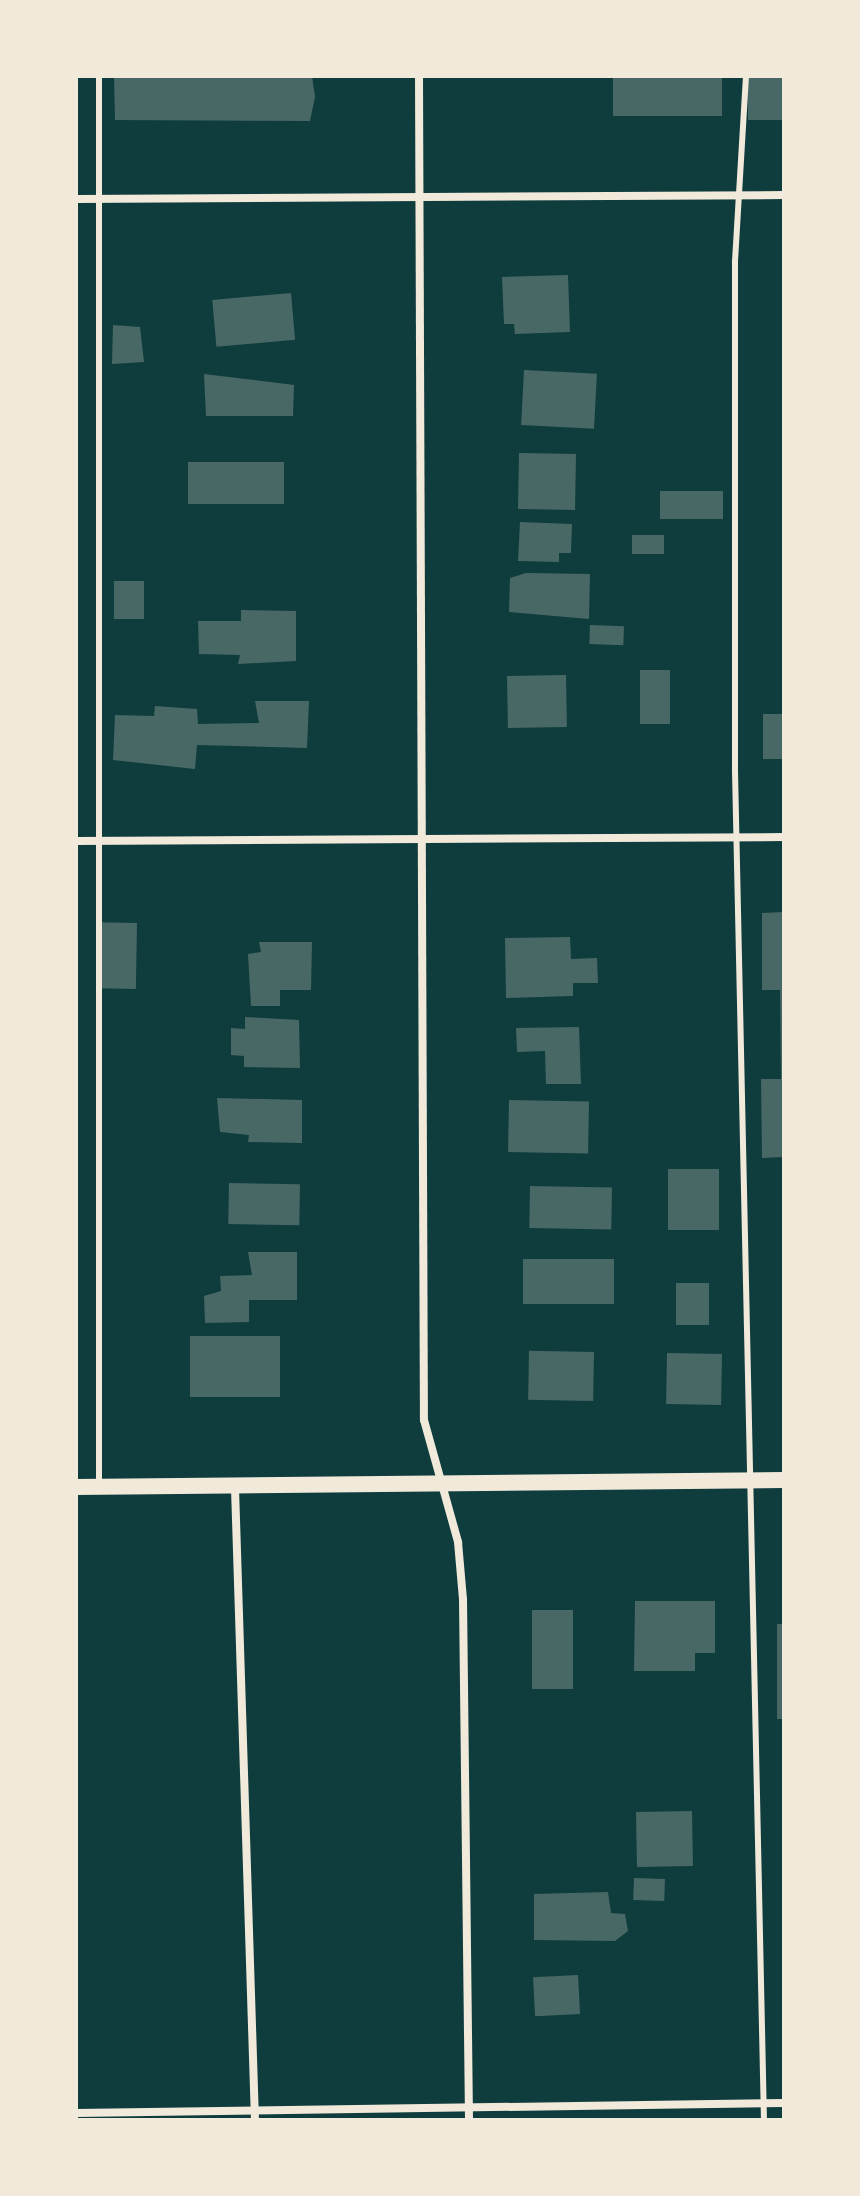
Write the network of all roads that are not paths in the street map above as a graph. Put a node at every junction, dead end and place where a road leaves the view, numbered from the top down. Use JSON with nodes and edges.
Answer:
{"nodes":[{"id":1,"x":99,"y":76,"type":"edge"},
{"id":2,"x":419,"y":76,"type":"edge"},
{"id":3,"x":746,"y":76,"type":"edge"},
{"id":4,"x":741,"y":195,"type":"junction"},
{"id":5,"x":784,"y":195,"type":"edge"},
{"id":6,"x":420,"y":197,"type":"junction"},
{"id":7,"x":76,"y":199,"type":"edge"},
{"id":8,"x":99,"y":199,"type":"junction"},
{"id":9,"x":737,"y":837,"type":"junction"},
{"id":10,"x":784,"y":837,"type":"edge"},
{"id":11,"x":76,"y":841,"type":"edge"},
{"id":12,"x":95,"y":841,"type":"junction"},
{"id":13,"x":420,"y":843,"type":"junction"},
{"id":14,"x":747,"y":1480,"type":"junction"},
{"id":15,"x":784,"y":1480,"type":"edge"},
{"id":16,"x":442,"y":1484,"type":"junction"},
{"id":17,"x":76,"y":1487,"type":"edge"},
{"id":18,"x":99,"y":1487,"type":"junction"},
{"id":19,"x":235,"y":1488,"type":"junction"},
{"id":20,"x":764,"y":2103,"type":"junction"},
{"id":21,"x":784,"y":2103,"type":"edge"},
{"id":22,"x":469,"y":2104,"type":"junction"},
{"id":23,"x":76,"y":2113,"type":"edge"},
{"id":24,"x":255,"y":2115,"type":"edge"},
{"id":25,"x":469,"y":2120,"type":"edge"},
{"id":26,"x":764,"y":2120,"type":"edge"}],
"edges":[{"from":1,"to":8,"type":"lane"},
{"from":2,"to":6,"type":"street"},
{"from":3,"to":4,"type":"lane"},
{"from":4,"to":5,"type":"street"},
{"from":4,"to":6,"type":"street"},
{"from":4,"to":9,"type":"lane"},
{"from":6,"to":8,"type":"street"},
{"from":6,"to":13,"type":"street"},
{"from":7,"to":8,"type":"street"},
{"from":8,"to":12,"type":"lane"},
{"from":9,"to":10,"type":"street"},
{"from":9,"to":13,"type":"street"},
{"from":9,"to":14,"type":"lane"},
{"from":11,"to":12,"type":"street"},
{"from":12,"to":13,"type":"street"},
{"from":12,"to":18,"type":"lane"},
{"from":13,"to":16,"type":"street"},
{"from":14,"to":15,"type":"main road"},
{"from":14,"to":16,"type":"main road"},
{"from":14,"to":20,"type":"lane"},
{"from":16,"to":19,"type":"main road"},
{"from":16,"to":22,"type":"street"},
{"from":17,"to":18,"type":"main road"},
{"from":18,"to":19,"type":"main road"},
{"from":19,"to":24,"type":"street"},
{"from":20,"to":21,"type":"street"},
{"from":20,"to":22,"type":"street"},
{"from":20,"to":26,"type":"lane"},
{"from":22,"to":24,"type":"street"},
{"from":22,"to":25,"type":"street"},
{"from":23,"to":24,"type":"street"}]}
